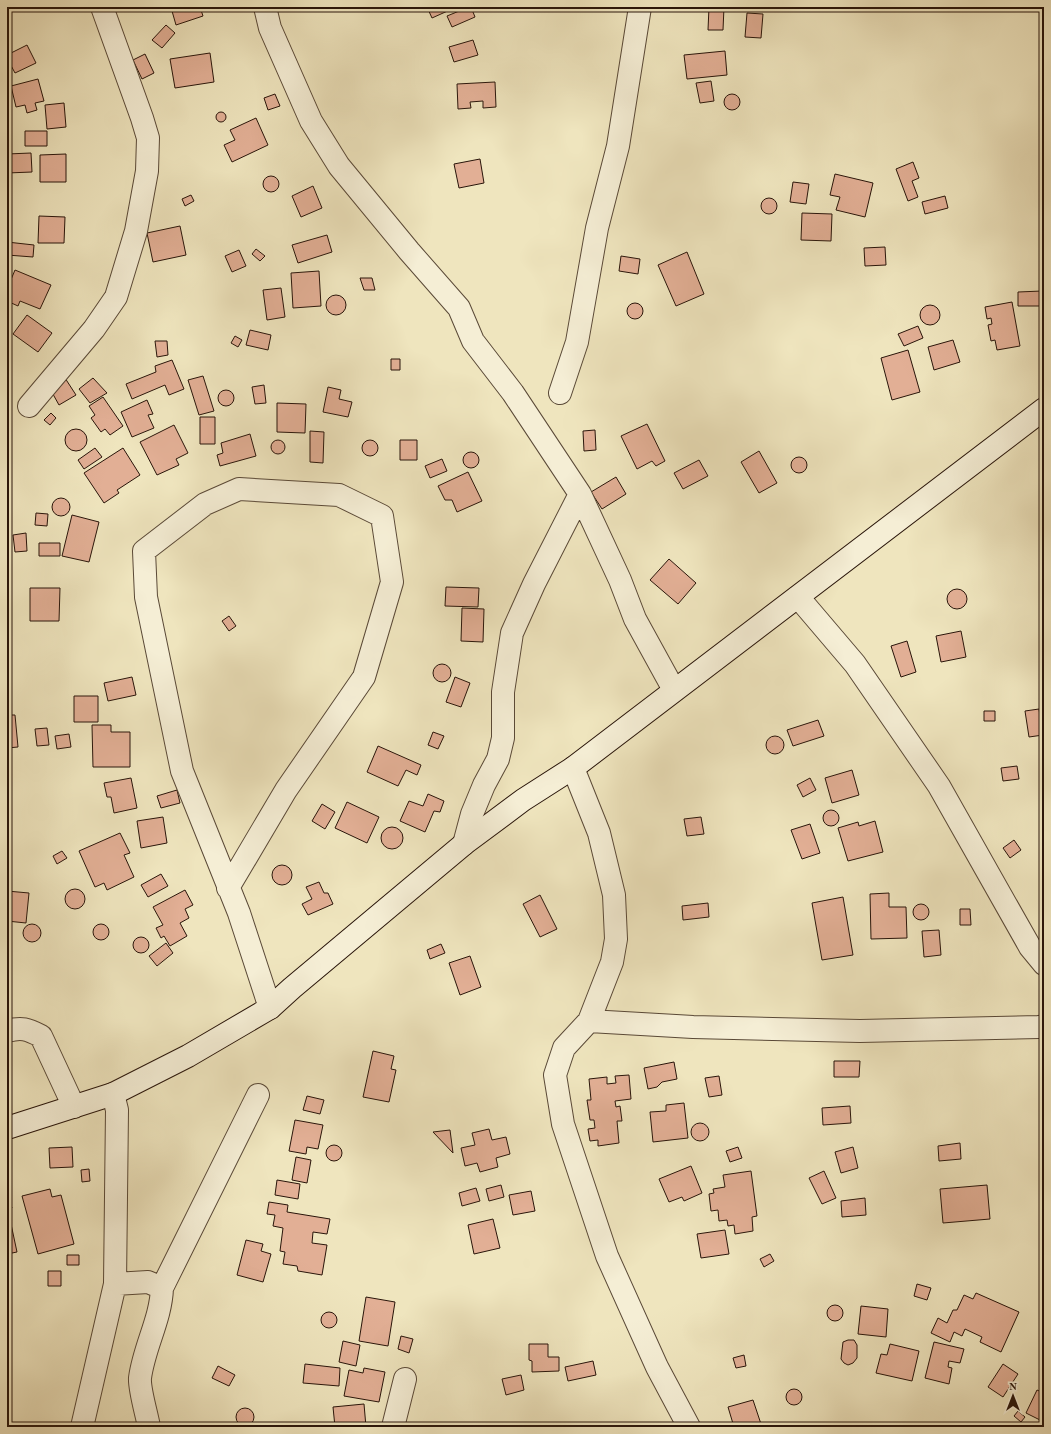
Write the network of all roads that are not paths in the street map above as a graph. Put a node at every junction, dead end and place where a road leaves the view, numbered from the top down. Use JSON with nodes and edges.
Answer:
{"nodes":[{"id":1,"x":102,"y":7,"type":"edge"},
{"id":2,"x":265,"y":7,"type":"edge"},
{"id":3,"x":640,"y":7,"type":"edge"},
{"id":4,"x":560,"y":393,"type":"dead end"},
{"id":5,"x":29,"y":406,"type":"dead end"},
{"id":6,"x":1044,"y":408,"type":"edge"},
{"id":7,"x":580,"y":494,"type":"junction"},
{"id":8,"x":798,"y":597,"type":"junction"},
{"id":9,"x":674,"y":690,"type":"junction"},
{"id":10,"x":573,"y":768,"type":"junction"},
{"id":11,"x":464,"y":844,"type":"junction"},
{"id":12,"x":228,"y":888,"type":"junction"},
{"id":13,"x":1044,"y":964,"type":"edge"},
{"id":14,"x":270,"y":1008,"type":"junction"},
{"id":15,"x":589,"y":1022,"type":"junction"},
{"id":16,"x":1044,"y":1026,"type":"edge"},
{"id":17,"x":7,"y":1031,"type":"edge"},
{"id":18,"x":113,"y":1094,"type":"junction"},
{"id":19,"x":258,"y":1095,"type":"dead end"},
{"id":20,"x":74,"y":1107,"type":"junction"},
{"id":21,"x":7,"y":1128,"type":"edge"},
{"id":22,"x":115,"y":1284,"type":"junction"},
{"id":23,"x":162,"y":1288,"type":"junction"},
{"id":24,"x":405,"y":1379,"type":"dead end"},
{"id":25,"x":82,"y":1427,"type":"edge"},
{"id":26,"x":149,"y":1427,"type":"edge"},
{"id":27,"x":393,"y":1427,"type":"edge"},
{"id":28,"x":689,"y":1427,"type":"edge"}],
"edges":[{"from":1,"to":5,"type":"street"},
{"from":2,"to":7,"type":"street"},
{"from":3,"to":4,"type":"street"},
{"from":6,"to":8,"type":"street"},
{"from":7,"to":9,"type":"street"},
{"from":7,"to":11,"type":"street"},
{"from":8,"to":9,"type":"street"},
{"from":8,"to":13,"type":"street"},
{"from":9,"to":10,"type":"street"},
{"from":10,"to":11,"type":"street"},
{"from":10,"to":15,"type":"street"},
{"from":11,"to":14,"type":"street"},
{"from":12,"to":12,"type":"street"},
{"from":12,"to":14,"type":"street"},
{"from":14,"to":18,"type":"street"},
{"from":15,"to":16,"type":"street"},
{"from":15,"to":28,"type":"street"},
{"from":17,"to":20,"type":"street"},
{"from":18,"to":20,"type":"street"},
{"from":18,"to":22,"type":"street"},
{"from":19,"to":23,"type":"street"},
{"from":20,"to":21,"type":"street"},
{"from":22,"to":23,"type":"street"},
{"from":22,"to":25,"type":"street"},
{"from":23,"to":26,"type":"street"},
{"from":24,"to":27,"type":"street"}]}
